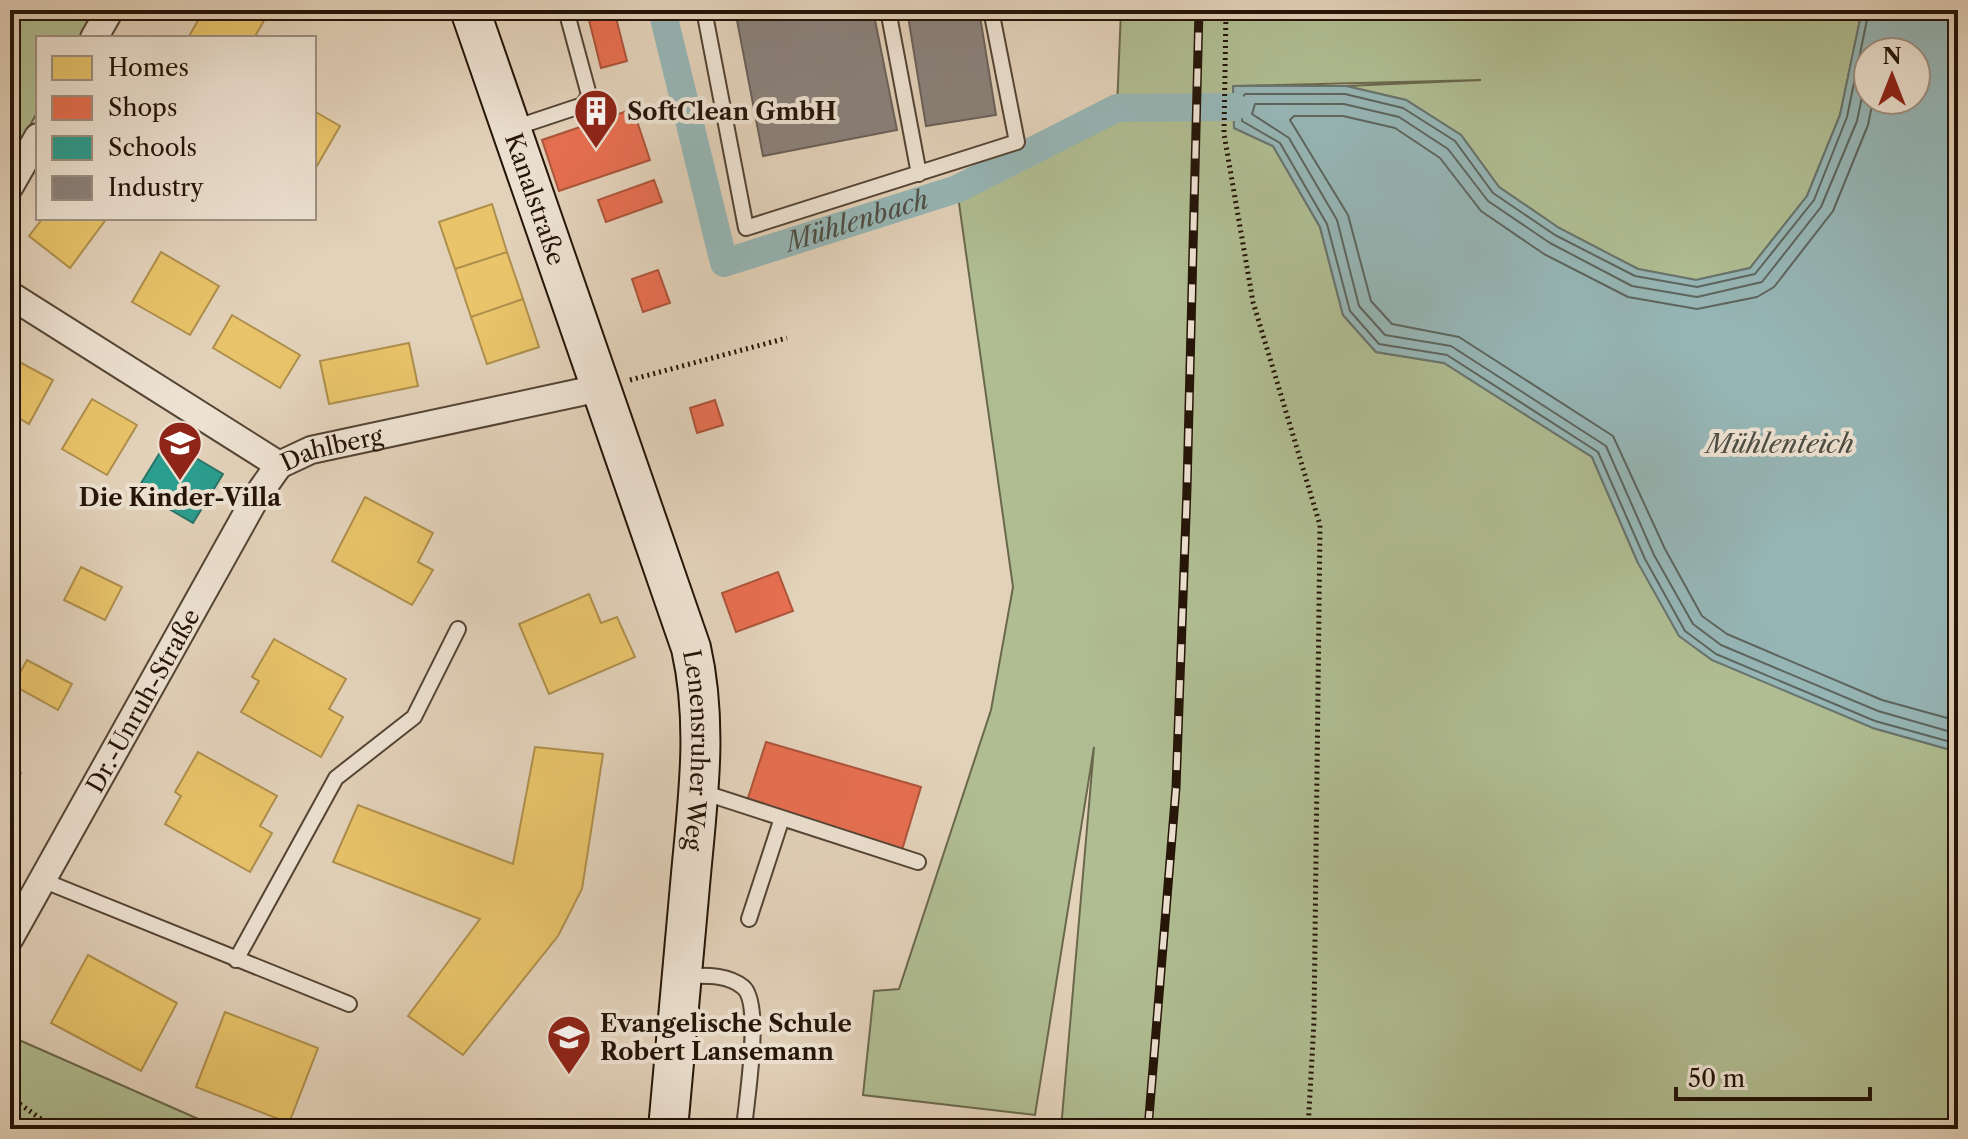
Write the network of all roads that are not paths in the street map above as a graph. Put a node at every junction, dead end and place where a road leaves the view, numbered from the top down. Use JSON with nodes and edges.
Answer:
{"nodes":[{"id":1,"x":110,"y":10,"type":"edge"},
{"id":2,"x":470,"y":10,"type":"edge"},
{"id":3,"x":566,"y":10,"type":"edge"},
{"id":4,"x":704,"y":10,"type":"edge"},
{"id":5,"x":888,"y":10,"type":"edge"},
{"id":6,"x":991,"y":10,"type":"edge"},
{"id":7,"x":95,"y":36,"type":"edge"},
{"id":8,"x":510,"y":129,"type":"junction"},
{"id":9,"x":36,"y":140,"type":"edge"},
{"id":10,"x":919,"y":174,"type":"junction"},
{"id":11,"x":10,"y":186,"type":"edge"},
{"id":12,"x":10,"y":295,"type":"edge"},
{"id":13,"x":600,"y":388,"type":"junction"},
{"id":14,"x":279,"y":465,"type":"junction"},
{"id":15,"x":458,"y":629,"type":"dead end"},
{"id":16,"x":699,"y":791,"type":"junction"},
{"id":17,"x":781,"y":821,"type":"junction"},
{"id":18,"x":918,"y":862,"type":"dead end"},
{"id":19,"x":42,"y":880,"type":"junction"},
{"id":20,"x":749,"y":919,"type":"dead end"},
{"id":21,"x":10,"y":938,"type":"edge"},
{"id":22,"x":236,"y":960,"type":"junction"},
{"id":23,"x":682,"y":976,"type":"junction"},
{"id":24,"x":349,"y":1004,"type":"dead end"},
{"id":25,"x":668,"y":1129,"type":"edge"},
{"id":26,"x":744,"y":1129,"type":"edge"}],
"edges":[{"from":1,"to":7,"type":"street"},
{"from":2,"to":8,"type":"street","name":"Kanalstraße"},
{"from":3,"to":8,"type":"lane"},
{"from":4,"to":10,"type":"lane"},
{"from":5,"to":10,"type":"lane"},
{"from":6,"to":10,"type":"lane"},
{"from":8,"to":13,"type":"street","name":"Kanalstraße"},
{"from":9,"to":11,"type":"street"},
{"from":12,"to":14,"type":"street","name":"Dahlberg"},
{"from":13,"to":14,"type":"street","name":"Dahlberg"},
{"from":13,"to":16,"type":"street","name":"Lenensruher Weg"},
{"from":14,"to":19,"type":"street","name":"Dr.-Unruh-Straße"},
{"from":15,"to":22,"type":"lane"},
{"from":16,"to":17,"type":"lane"},
{"from":16,"to":23,"type":"street","name":"Lenensruher Weg"},
{"from":17,"to":18,"type":"lane"},
{"from":17,"to":20,"type":"lane"},
{"from":19,"to":21,"type":"street","name":"Dr.-Unruh-Straße"},
{"from":19,"to":22,"type":"lane"},
{"from":22,"to":24,"type":"lane"},
{"from":23,"to":25,"type":"street","name":"Lenensruher Weg"},
{"from":23,"to":26,"type":"lane"}]}
